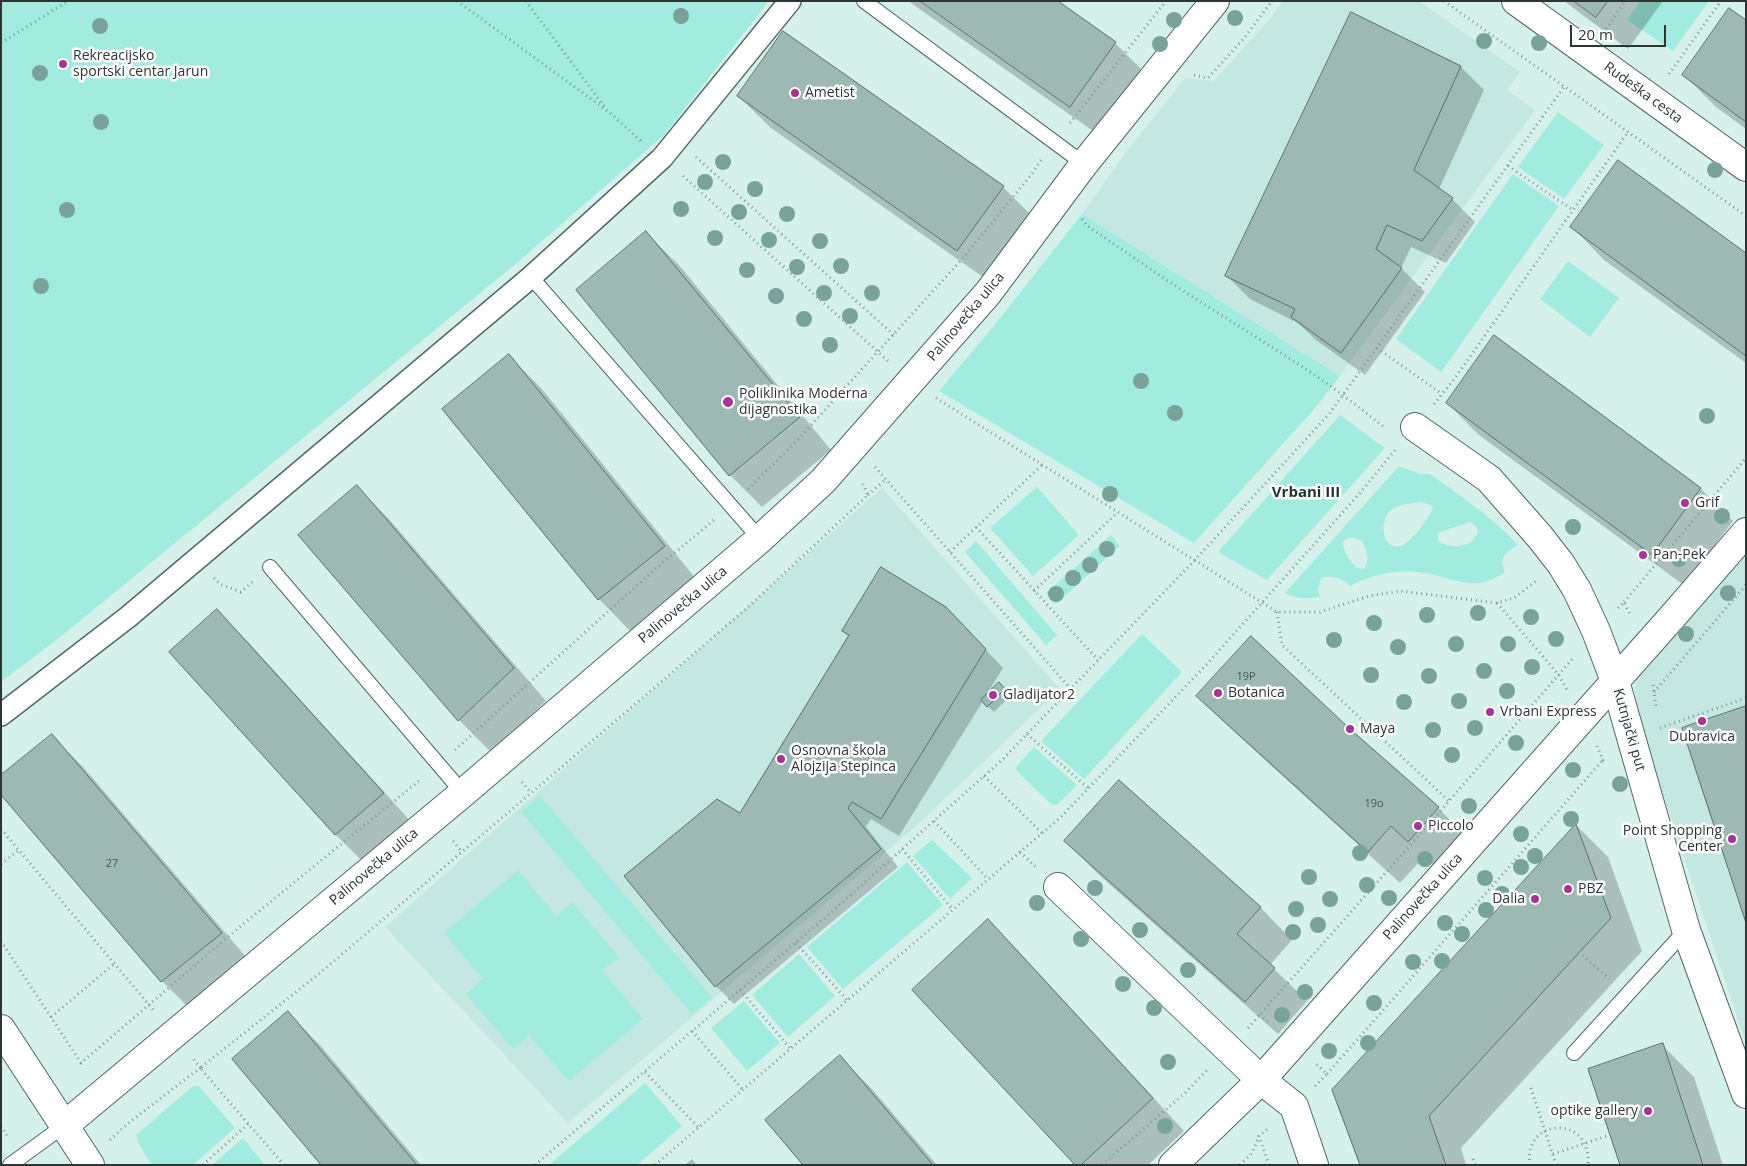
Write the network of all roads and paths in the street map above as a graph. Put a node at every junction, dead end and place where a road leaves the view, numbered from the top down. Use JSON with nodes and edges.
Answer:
{"nodes":[{"id":1,"x":68,"y":1,"type":"edge"},
{"id":2,"x":457,"y":1,"type":"edge"},
{"id":3,"x":526,"y":1,"type":"edge"},
{"id":4,"x":790,"y":1,"type":"edge"},
{"id":5,"x":864,"y":1,"type":"edge"},
{"id":6,"x":1166,"y":1,"type":"edge"},
{"id":7,"x":1215,"y":1,"type":"edge"},
{"id":8,"x":1444,"y":1,"type":"edge"},
{"id":9,"x":1516,"y":1,"type":"edge"},
{"id":10,"x":1625,"y":1,"type":"edge"},
{"id":11,"x":1721,"y":1,"type":"edge"},
{"id":12,"x":1605,"y":31,"type":"dead end"},
{"id":13,"x":1,"y":44,"type":"edge"},
{"id":14,"x":1667,"y":76,"type":"dead end"},
{"id":15,"x":1564,"y":87,"type":"junction"},
{"id":16,"x":608,"y":112,"type":"junction"},
{"id":17,"x":1628,"y":132,"type":"junction"},
{"id":18,"x":676,"y":141,"type":"junction"},
{"id":19,"x":1054,"y":142,"type":"junction"},
{"id":20,"x":662,"y":158,"type":"junction"},
{"id":21,"x":1084,"y":164,"type":"junction"},
{"id":22,"x":1508,"y":166,"type":"junction"},
{"id":23,"x":1746,"y":167,"type":"edge"},
{"id":24,"x":1573,"y":210,"type":"junction"},
{"id":25,"x":1077,"y":212,"type":"dead end"},
{"id":26,"x":1746,"y":216,"type":"edge"},
{"id":27,"x":531,"y":277,"type":"junction"},
{"id":28,"x":894,"y":335,"type":"junction"},
{"id":29,"x":1377,"y":348,"type":"junction"},
{"id":30,"x":878,"y":352,"type":"junction"},
{"id":31,"x":911,"y":382,"type":"junction"},
{"id":32,"x":1442,"y":394,"type":"junction"},
{"id":33,"x":1343,"y":395,"type":"junction"},
{"id":34,"x":1409,"y":434,"type":"junction"},
{"id":35,"x":1746,"y":458,"type":"edge"},
{"id":36,"x":1042,"y":465,"type":"junction"},
{"id":37,"x":874,"y":466,"type":"dead end"},
{"id":38,"x":886,"y":479,"type":"junction"},
{"id":39,"x":868,"y":495,"type":"dead end"},
{"id":40,"x":731,"y":506,"type":"junction"},
{"id":41,"x":1117,"y":512,"type":"junction"},
{"id":42,"x":976,"y":527,"type":"junction"},
{"id":43,"x":1746,"y":532,"type":"edge"},
{"id":44,"x":760,"y":539,"type":"junction"},
{"id":45,"x":950,"y":552,"type":"junction"},
{"id":46,"x":1194,"y":561,"type":"junction"},
{"id":47,"x":270,"y":567,"type":"dead end"},
{"id":48,"x":1540,"y":577,"type":"dead end"},
{"id":49,"x":1746,"y":585,"type":"edge"},
{"id":50,"x":1034,"y":591,"type":"junction"},
{"id":51,"x":1261,"y":602,"type":"junction"},
{"id":52,"x":1624,"y":602,"type":"dead end"},
{"id":53,"x":1497,"y":604,"type":"junction"},
{"id":54,"x":1277,"y":612,"type":"junction"},
{"id":55,"x":1098,"y":660,"type":"junction"},
{"id":56,"x":1614,"y":681,"type":"junction"},
{"id":57,"x":1071,"y":689,"type":"junction"},
{"id":58,"x":1654,"y":692,"type":"dead end"},
{"id":59,"x":1746,"y":698,"type":"edge"},
{"id":60,"x":1,"y":715,"type":"edge"},
{"id":61,"x":1660,"y":728,"type":"dead end"},
{"id":62,"x":1027,"y":734,"type":"junction"},
{"id":63,"x":1603,"y":760,"type":"dead end"},
{"id":64,"x":438,"y":765,"type":"junction"},
{"id":65,"x":984,"y":776,"type":"junction"},
{"id":66,"x":1088,"y":788,"type":"junction"},
{"id":67,"x":463,"y":793,"type":"junction"},
{"id":68,"x":1450,"y":800,"type":"junction"},
{"id":69,"x":934,"y":821,"type":"junction"},
{"id":70,"x":1,"y":829,"type":"edge"},
{"id":71,"x":1042,"y":833,"type":"junction"},
{"id":72,"x":902,"y":849,"type":"junction"},
{"id":73,"x":19,"y":850,"type":"junction"},
{"id":74,"x":1,"y":864,"type":"edge"},
{"id":75,"x":988,"y":879,"type":"junction"},
{"id":76,"x":1058,"y":887,"type":"dead end"},
{"id":77,"x":953,"y":910,"type":"junction"},
{"id":78,"x":1686,"y":930,"type":"junction"},
{"id":79,"x":1,"y":941,"type":"edge"},
{"id":80,"x":796,"y":943,"type":"junction"},
{"id":81,"x":1579,"y":952,"type":"dead end"},
{"id":82,"x":114,"y":964,"type":"junction"},
{"id":83,"x":740,"y":990,"type":"junction"},
{"id":84,"x":1626,"y":994,"type":"junction"},
{"id":85,"x":848,"y":1001,"type":"junction"},
{"id":86,"x":149,"y":1005,"type":"junction"},
{"id":87,"x":51,"y":1017,"type":"junction"},
{"id":88,"x":1,"y":1028,"type":"edge"},
{"id":89,"x":692,"y":1031,"type":"junction"},
{"id":90,"x":173,"y":1034,"type":"junction"},
{"id":91,"x":791,"y":1049,"type":"junction"},
{"id":92,"x":1228,"y":1049,"type":"junction"},
{"id":93,"x":1574,"y":1053,"type":"dead end"},
{"id":94,"x":200,"y":1068,"type":"junction"},
{"id":95,"x":644,"y":1072,"type":"junction"},
{"id":96,"x":1327,"y":1074,"type":"dead end"},
{"id":97,"x":1261,"y":1080,"type":"junction"},
{"id":98,"x":1531,"y":1088,"type":"dead end"},
{"id":99,"x":743,"y":1090,"type":"junction"},
{"id":100,"x":1746,"y":1094,"type":"edge"},
{"id":101,"x":65,"y":1124,"type":"junction"},
{"id":102,"x":248,"y":1124,"type":"junction"},
{"id":103,"x":126,"y":1125,"type":"dead end"},
{"id":104,"x":698,"y":1128,"type":"junction"},
{"id":105,"x":1545,"y":1131,"type":"junction"},
{"id":106,"x":1610,"y":1135,"type":"dead end"},
{"id":107,"x":1259,"y":1136,"type":"dead end"},
{"id":108,"x":1585,"y":1143,"type":"junction"},
{"id":109,"x":1553,"y":1154,"type":"junction"},
{"id":110,"x":1473,"y":1159,"type":"dead end"},
{"id":111,"x":10,"y":1165,"type":"edge"},
{"id":112,"x":90,"y":1165,"type":"edge"},
{"id":113,"x":203,"y":1165,"type":"edge"},
{"id":114,"x":284,"y":1165,"type":"edge"},
{"id":115,"x":535,"y":1165,"type":"edge"},
{"id":116,"x":655,"y":1165,"type":"edge"},
{"id":117,"x":1102,"y":1165,"type":"edge"},
{"id":118,"x":1173,"y":1165,"type":"edge"},
{"id":119,"x":1240,"y":1165,"type":"edge"},
{"id":120,"x":1314,"y":1165,"type":"edge"},
{"id":121,"x":1475,"y":1165,"type":"edge"},
{"id":122,"x":1530,"y":1165,"type":"edge"},
{"id":123,"x":1556,"y":1165,"type":"edge"},
{"id":124,"x":1588,"y":1165,"type":"edge"}],
"edges":[{"from":1,"to":13,"type":"path"},
{"from":2,"to":16,"type":"path"},
{"from":3,"to":16,"type":"path"},
{"from":4,"to":18,"type":"street"},
{"from":5,"to":19,"type":"lane"},
{"from":6,"to":19,"type":"path"},
{"from":7,"to":21,"type":"street","name":"Palinovečka ulica"},
{"from":8,"to":15,"type":"path"},
{"from":9,"to":23,"type":"street","name":"Rudeška cesta"},
{"from":10,"to":12,"type":"path"},
{"from":11,"to":14,"type":"path"},
{"from":15,"to":17,"type":"path"},
{"from":15,"to":22,"type":"path"},
{"from":16,"to":20,"type":"path"},
{"from":17,"to":24,"type":"path"},
{"from":17,"to":26,"type":"path"},
{"from":18,"to":20,"type":"street"},
{"from":18,"to":28,"type":"path"},
{"from":19,"to":21,"type":"lane"},
{"from":19,"to":28,"type":"path"},
{"from":20,"to":27,"type":"street"},
{"from":20,"to":30,"type":"path"},
{"from":21,"to":31,"type":"street","name":"Palinovečka ulica"},
{"from":22,"to":24,"type":"path"},
{"from":22,"to":29,"type":"path"},
{"from":24,"to":32,"type":"path"},
{"from":25,"to":33,"type":"path"},
{"from":27,"to":40,"type":"lane"},
{"from":27,"to":60,"type":"street"},
{"from":28,"to":30,"type":"path"},
{"from":29,"to":32,"type":"path"},
{"from":29,"to":33,"type":"path"},
{"from":30,"to":31,"type":"path"},
{"from":30,"to":40,"type":"path"},
{"from":31,"to":36,"type":"path"},
{"from":31,"to":44,"type":"street","name":"Palinovečka ulica"},
{"from":32,"to":34,"type":"path"},
{"from":33,"to":34,"type":"path"},
{"from":33,"to":46,"type":"path"},
{"from":34,"to":51,"type":"path"},
{"from":34,"to":56,"type":"street","name":"Kutnjački put"},
{"from":35,"to":52,"type":"path"},
{"from":36,"to":41,"type":"path"},
{"from":36,"to":42,"type":"path"},
{"from":37,"to":38,"type":"path"},
{"from":38,"to":39,"type":"path"},
{"from":38,"to":45,"type":"path"},
{"from":40,"to":44,"type":"lane"},
{"from":40,"to":64,"type":"path"},
{"from":41,"to":46,"type":"path"},
{"from":41,"to":50,"type":"path"},
{"from":42,"to":45,"type":"path"},
{"from":42,"to":50,"type":"path"},
{"from":43,"to":56,"type":"street","name":"Palinovečka ulica"},
{"from":44,"to":67,"type":"street","name":"Palinovečka ulica"},
{"from":45,"to":57,"type":"path"},
{"from":46,"to":51,"type":"path"},
{"from":46,"to":55,"type":"path"},
{"from":47,"to":64,"type":"lane"},
{"from":48,"to":53,"type":"path"},
{"from":49,"to":58,"type":"path"},
{"from":50,"to":55,"type":"path"},
{"from":51,"to":54,"type":"path"},
{"from":51,"to":66,"type":"path"},
{"from":53,"to":54,"type":"path"},
{"from":53,"to":68,"type":"path"},
{"from":54,"to":68,"type":"path"},
{"from":55,"to":57,"type":"path"},
{"from":56,"to":78,"type":"street","name":"Kutnjački put"},
{"from":56,"to":97,"type":"street","name":"Palinovečka ulica"},
{"from":57,"to":62,"type":"path"},
{"from":59,"to":61,"type":"path"},
{"from":62,"to":65,"type":"path"},
{"from":62,"to":66,"type":"path"},
{"from":63,"to":96,"type":"path"},
{"from":64,"to":67,"type":"lane"},
{"from":64,"to":86,"type":"path"},
{"from":65,"to":69,"type":"path"},
{"from":65,"to":71,"type":"path"},
{"from":66,"to":71,"type":"path"},
{"from":67,"to":90,"type":"street","name":"Palinovečka ulica"},
{"from":68,"to":92,"type":"path"},
{"from":69,"to":72,"type":"path"},
{"from":69,"to":75,"type":"path"},
{"from":70,"to":73,"type":"path"},
{"from":71,"to":75,"type":"path"},
{"from":72,"to":77,"type":"path"},
{"from":72,"to":80,"type":"path"},
{"from":73,"to":74,"type":"path"},
{"from":73,"to":82,"type":"path"},
{"from":75,"to":77,"type":"path"},
{"from":76,"to":92,"type":"street"},
{"from":77,"to":85,"type":"path"},
{"from":78,"to":84,"type":"lane"},
{"from":78,"to":100,"type":"street","name":"Kutnjački put"},
{"from":79,"to":87,"type":"path"},
{"from":80,"to":83,"type":"path"},
{"from":80,"to":85,"type":"path"},
{"from":81,"to":84,"type":"path"},
{"from":82,"to":86,"type":"path"},
{"from":82,"to":87,"type":"path"},
{"from":83,"to":89,"type":"path"},
{"from":83,"to":91,"type":"path"},
{"from":84,"to":93,"type":"lane"},
{"from":85,"to":91,"type":"path"},
{"from":86,"to":87,"type":"path"},
{"from":86,"to":90,"type":"path"},
{"from":88,"to":101,"type":"street"},
{"from":89,"to":95,"type":"path"},
{"from":89,"to":99,"type":"path"},
{"from":90,"to":94,"type":"path"},
{"from":90,"to":101,"type":"street","name":"Palinovečka ulica"},
{"from":91,"to":99,"type":"path"},
{"from":92,"to":97,"type":"street"},
{"from":92,"to":117,"type":"path"},
{"from":94,"to":102,"type":"path"},
{"from":94,"to":103,"type":"path"},
{"from":95,"to":104,"type":"path"},
{"from":95,"to":115,"type":"path"},
{"from":97,"to":118,"type":"street","name":"Palinovečka ulica"},
{"from":97,"to":120,"type":"street"},
{"from":98,"to":105,"type":"path"},
{"from":99,"to":104,"type":"path"},
{"from":101,"to":111,"type":"lane"},
{"from":101,"to":112,"type":"street"},
{"from":102,"to":113,"type":"path"},
{"from":102,"to":114,"type":"path"},
{"from":104,"to":116,"type":"path"},
{"from":105,"to":108,"type":"path"},
{"from":105,"to":109,"type":"path"},
{"from":105,"to":122,"type":"path"},
{"from":106,"to":108,"type":"path"},
{"from":107,"to":119,"type":"path"},
{"from":108,"to":109,"type":"path"},
{"from":108,"to":124,"type":"path"},
{"from":109,"to":123,"type":"path"},
{"from":110,"to":121,"type":"path"}]}
